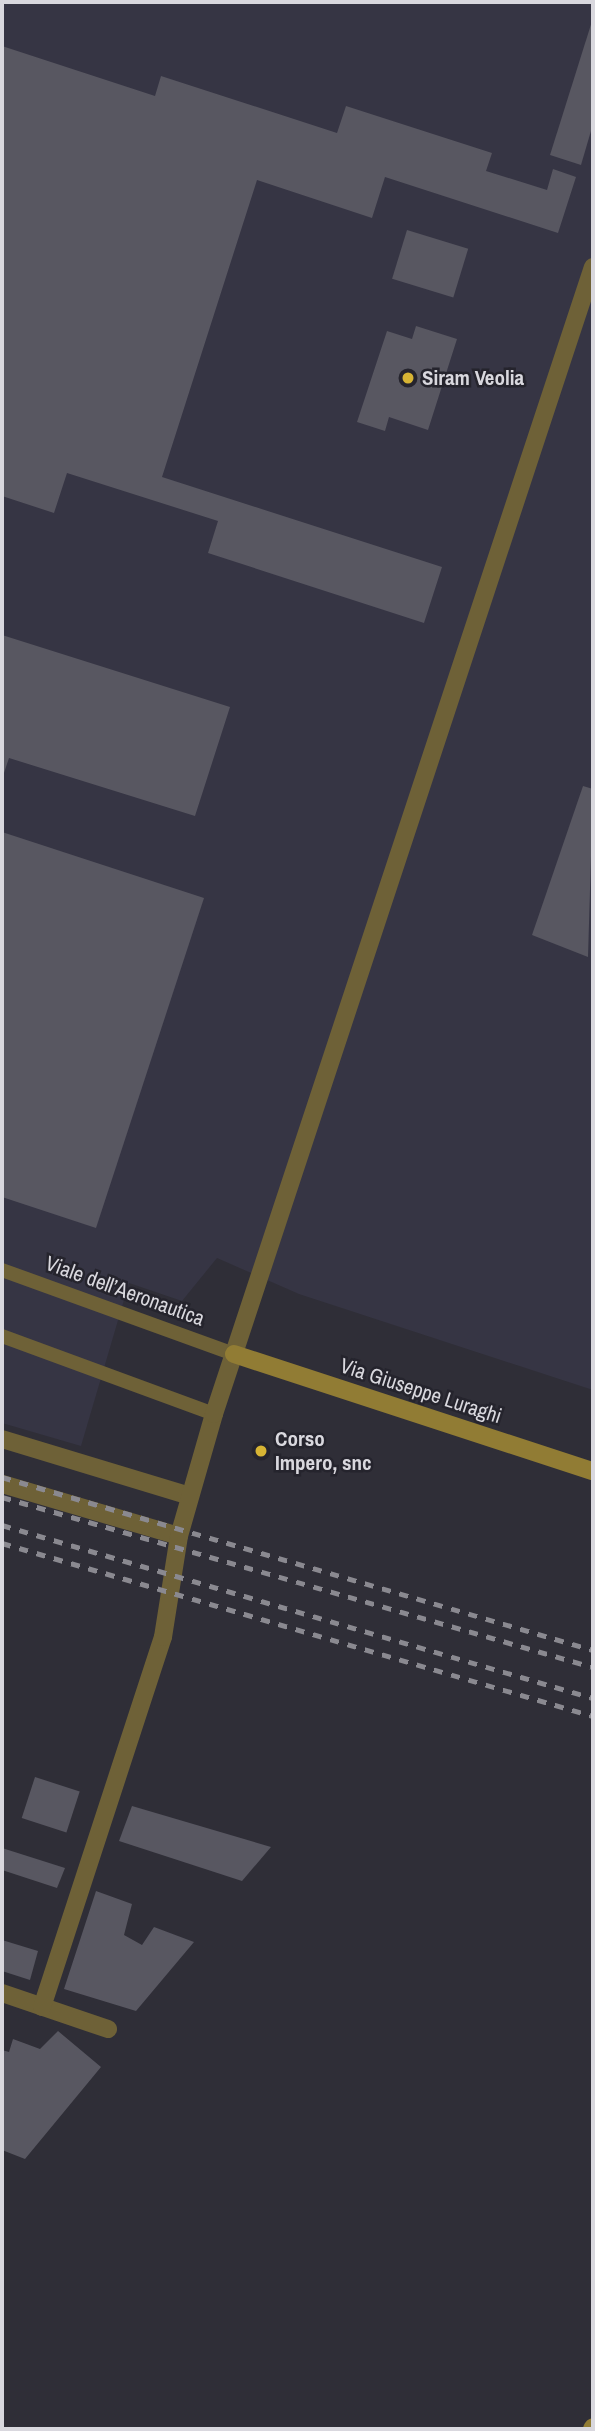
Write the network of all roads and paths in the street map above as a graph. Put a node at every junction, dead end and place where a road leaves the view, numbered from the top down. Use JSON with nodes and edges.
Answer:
{"nodes":[{"id":1,"x":593,"y":267,"type":"edge"},
{"id":2,"x":2,"y":1270,"type":"edge"},
{"id":3,"x":2,"y":1336,"type":"edge"},
{"id":4,"x":234,"y":1354,"type":"junction"},
{"id":5,"x":214,"y":1414,"type":"junction"},
{"id":6,"x":2,"y":1438,"type":"edge"},
{"id":7,"x":593,"y":1471,"type":"edge"},
{"id":8,"x":2,"y":1484,"type":"edge"},
{"id":9,"x":190,"y":1496,"type":"junction"},
{"id":10,"x":179,"y":1536,"type":"junction"},
{"id":11,"x":2,"y":1993,"type":"edge"},
{"id":12,"x":42,"y":2007,"type":"junction"},
{"id":13,"x":108,"y":2029,"type":"dead end"}],
"edges":[{"from":1,"to":4,"type":"street"},
{"from":2,"to":4,"type":"lane","name":"Viale dell’Aeronautica"},
{"from":3,"to":5,"type":"lane"},
{"from":4,"to":5,"type":"street"},
{"from":4,"to":7,"type":"street","name":"Via Giuseppe Luraghi"},
{"from":5,"to":9,"type":"street"},
{"from":6,"to":9,"type":"street"},
{"from":8,"to":10,"type":"street"},
{"from":9,"to":10,"type":"street"},
{"from":10,"to":12,"type":"street"},
{"from":11,"to":12,"type":"street"},
{"from":12,"to":13,"type":"street"}]}
